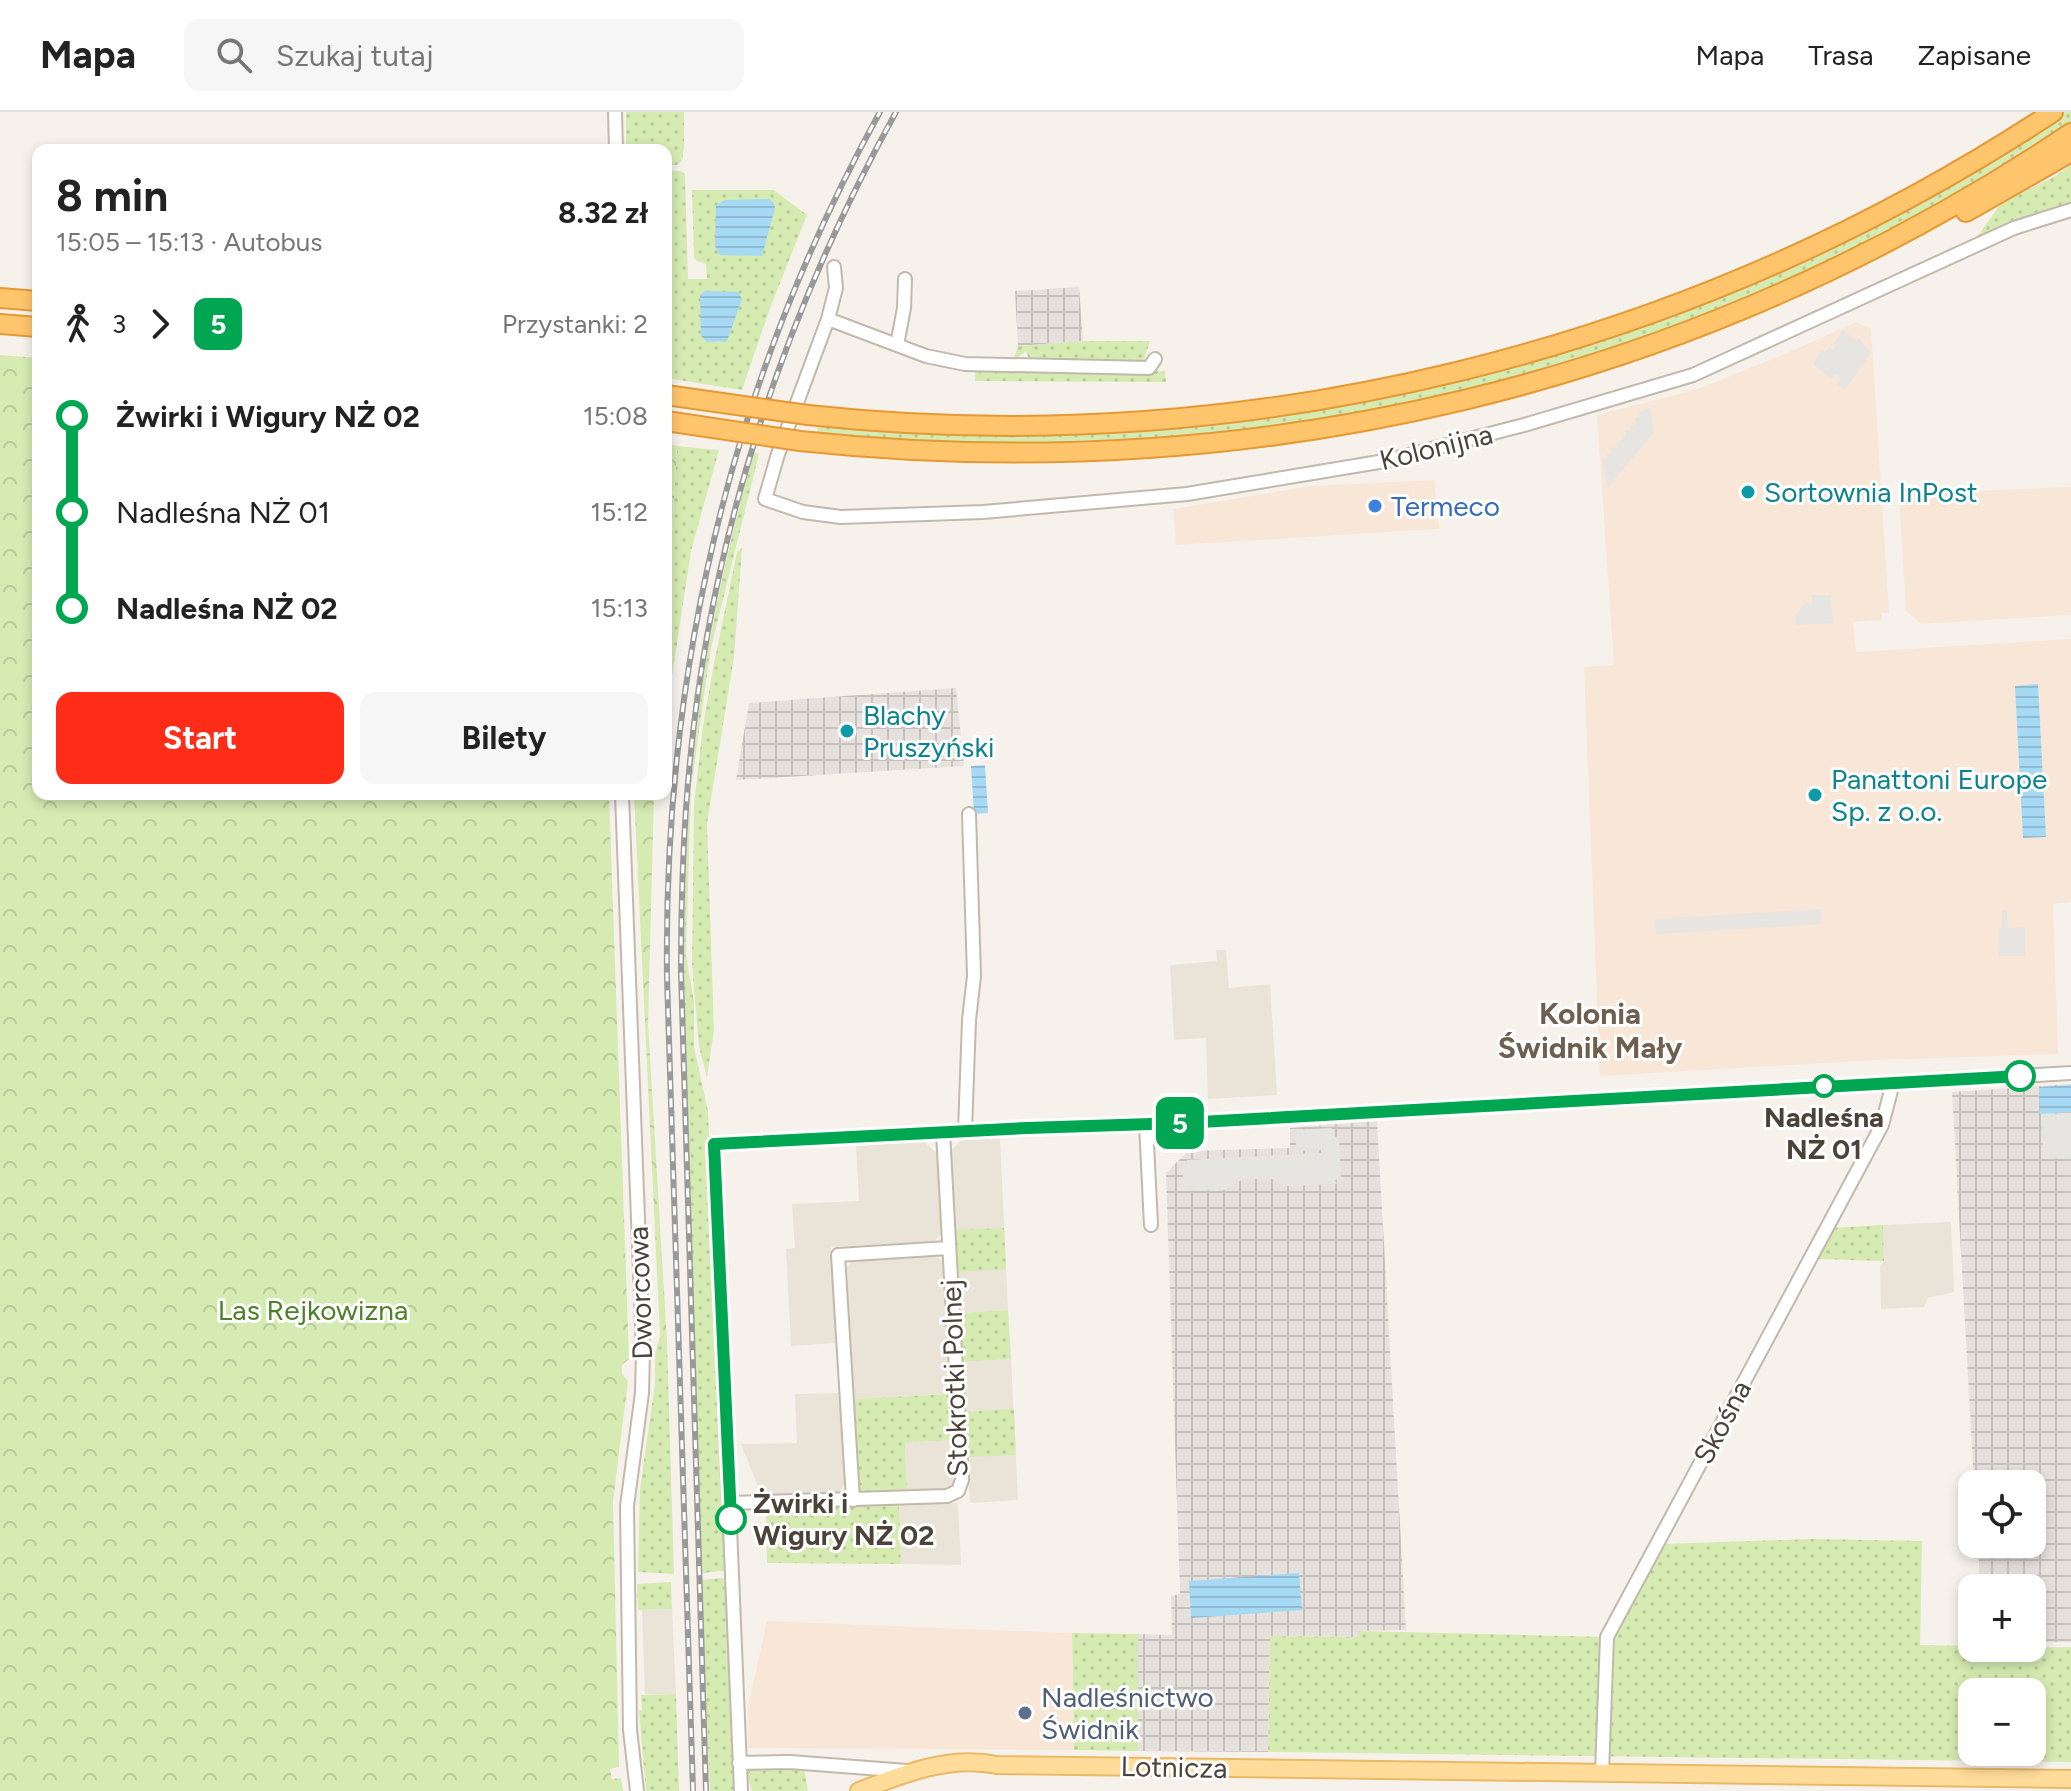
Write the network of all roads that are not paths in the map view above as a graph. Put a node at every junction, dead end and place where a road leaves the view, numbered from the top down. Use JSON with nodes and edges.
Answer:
{"nodes":[{"id":1,"x":615,"y":112,"type":"edge"},
{"id":2,"x":2029,"y":112,"type":"edge"},
{"id":3,"x":2053,"y":112,"type":"edge"},
{"id":4,"x":2071,"y":133,"type":"edge"},
{"id":5,"x":616,"y":144,"type":"edge"},
{"id":6,"x":2071,"y":152,"type":"edge"},
{"id":7,"x":1938,"y":183,"type":"junction"},
{"id":8,"x":2071,"y":210,"type":"edge"},
{"id":9,"x":834,"y":267,"type":"dead end"},
{"id":10,"x":1835,"y":268,"type":"junction"},
{"id":11,"x":905,"y":279,"type":"dead end"},
{"id":12,"x":0,"y":298,"type":"edge"},
{"id":13,"x":32,"y":301,"type":"edge"},
{"id":14,"x":828,"y":319,"type":"junction"},
{"id":15,"x":0,"y":324,"type":"edge"},
{"id":16,"x":32,"y":327,"type":"edge"},
{"id":17,"x":897,"y":345,"type":"junction"},
{"id":18,"x":1155,"y":359,"type":"dead end"},
{"id":19,"x":672,"y":396,"type":"edge"},
{"id":20,"x":672,"y":422,"type":"edge"},
{"id":21,"x":622,"y":800,"type":"edge"},
{"id":22,"x":969,"y":814,"type":"dead end"},
{"id":23,"x":2071,"y":1073,"type":"edge"},
{"id":24,"x":1893,"y":1083,"type":"junction"},
{"id":25,"x":1146,"y":1124,"type":"junction"},
{"id":26,"x":965,"y":1131,"type":"junction"},
{"id":27,"x":943,"y":1132,"type":"junction"},
{"id":28,"x":1151,"y":1225,"type":"dead end"},
{"id":29,"x":948,"y":1248,"type":"junction"},
{"id":30,"x":853,"y":1500,"type":"junction"},
{"id":31,"x":730,"y":1503,"type":"junction"},
{"id":32,"x":739,"y":1763,"type":"junction"},
{"id":33,"x":997,"y":1765,"type":"junction"},
{"id":34,"x":910,"y":1772,"type":"junction"},
{"id":35,"x":1602,"y":1773,"type":"junction"},
{"id":36,"x":2071,"y":1779,"type":"edge"},
{"id":37,"x":637,"y":1791,"type":"edge"},
{"id":38,"x":741,"y":1791,"type":"edge"},
{"id":39,"x":748,"y":1791,"type":"edge"},
{"id":40,"x":859,"y":1791,"type":"edge"},
{"id":41,"x":889,"y":1791,"type":"edge"}],
"edges":[{"from":1,"to":5,"type":"street"},
{"from":2,"to":7,"type":"highway"},
{"from":3,"to":7,"type":"highway"},
{"from":4,"to":10,"type":"highway"},
{"from":6,"to":10,"type":"highway"},
{"from":7,"to":19,"type":"highway","bridge":true},
{"from":8,"to":14,"type":"street","name":"Kolonijna"},
{"from":9,"to":14,"type":"street"},
{"from":10,"to":20,"type":"highway","bridge":true},
{"from":11,"to":17,"type":"street"},
{"from":12,"to":13,"type":"highway"},
{"from":14,"to":17,"type":"street"},
{"from":15,"to":16,"type":"highway"},
{"from":17,"to":18,"type":"street"},
{"from":21,"to":37,"type":"street","name":"Dworcowa"},
{"from":22,"to":26,"type":"street"},
{"from":23,"to":24,"type":"street"},
{"from":24,"to":25,"type":"street"},
{"from":24,"to":35,"type":"street","name":"Skośna"},
{"from":25,"to":26,"type":"street"},
{"from":25,"to":28,"type":"street"},
{"from":26,"to":27,"type":"street"},
{"from":27,"to":29,"type":"street","name":"Stokrotki Polnej"},
{"from":27,"to":31,"type":"street"},
{"from":29,"to":30,"type":"street","name":"Stokrotki Polnej"},
{"from":29,"to":30,"type":"street"},
{"from":30,"to":31,"type":"street","name":"Stokrotki Polnej"},
{"from":31,"to":32,"type":"street"},
{"from":32,"to":34,"type":"street"},
{"from":32,"to":38,"type":"street"},
{"from":32,"to":39,"type":"street"},
{"from":33,"to":34,"type":"main road","name":"Lotnicza"},
{"from":33,"to":35,"type":"main road","name":"Lotnicza"},
{"from":33,"to":41,"type":"main road","name":"Lotnicza"},
{"from":34,"to":40,"type":"main road","name":"Lotnicza"},
{"from":35,"to":36,"type":"main road","name":"Lotnicza"}]}
